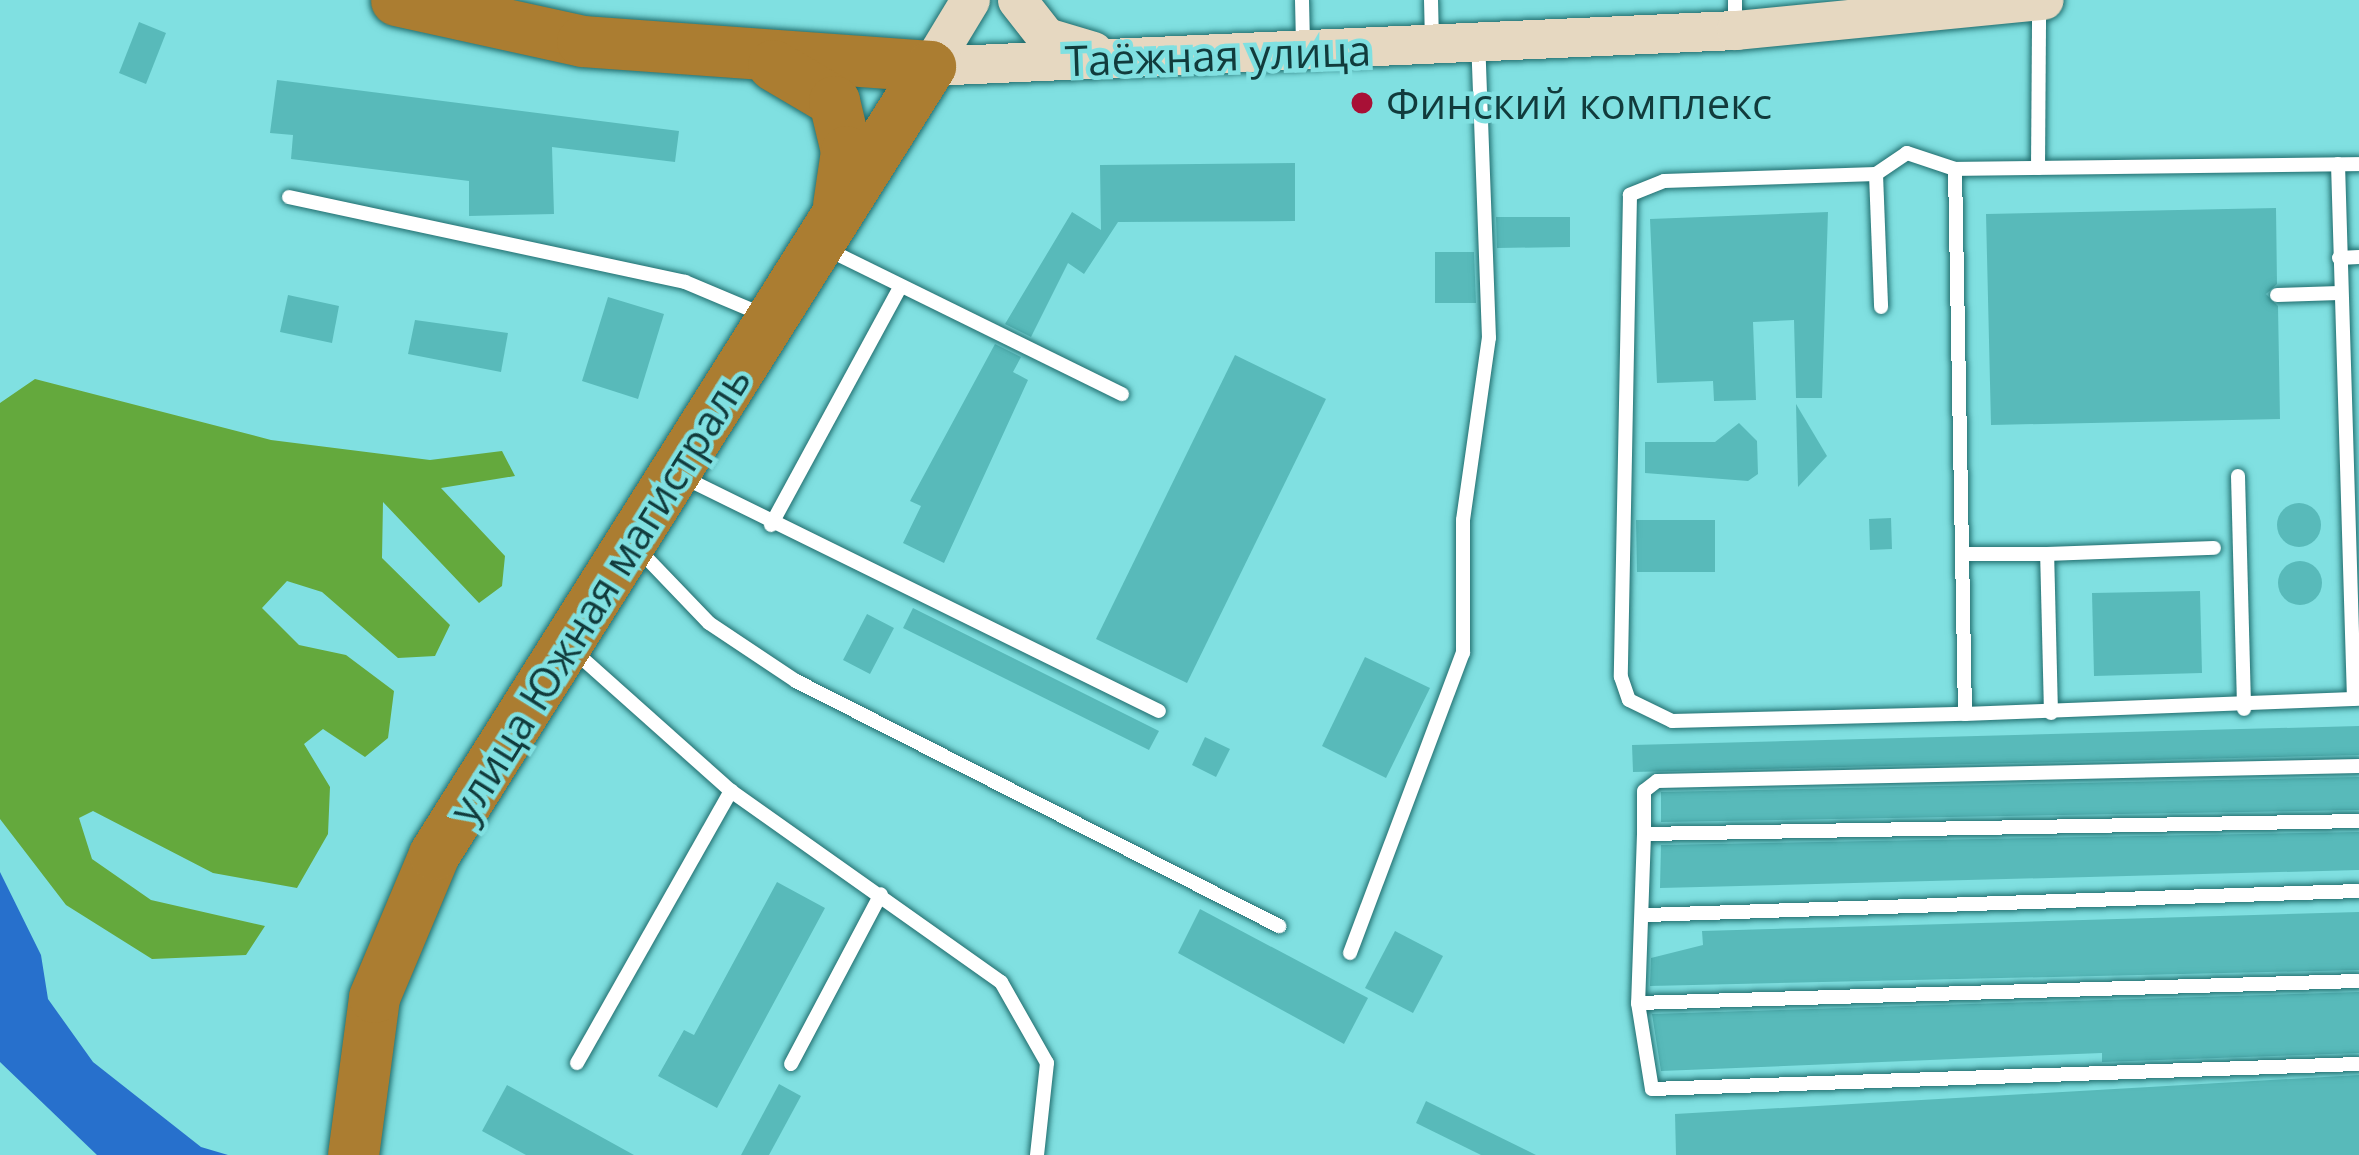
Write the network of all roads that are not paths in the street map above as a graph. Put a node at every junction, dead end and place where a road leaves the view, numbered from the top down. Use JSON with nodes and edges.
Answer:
{"nodes":[{"id":1,"x":396,"y":0,"type":"edge"},
{"id":2,"x":970,"y":0,"type":"edge"},
{"id":3,"x":1017,"y":0,"type":"edge"},
{"id":4,"x":1302,"y":0,"type":"edge"},
{"id":5,"x":1431,"y":0,"type":"edge"},
{"id":6,"x":2041,"y":0,"type":"edge"},
{"id":7,"x":1735,"y":15,"type":"edge"},
{"id":8,"x":1478,"y":44,"type":"junction"},
{"id":9,"x":1432,"y":46,"type":"junction"},
{"id":10,"x":1303,"y":50,"type":"junction"},
{"id":11,"x":1140,"y":58,"type":"junction"},
{"id":12,"x":755,"y":60,"type":"junction"},
{"id":13,"x":930,"y":66,"type":"junction"},
{"id":14,"x":2338,"y":164,"type":"junction"},
{"id":15,"x":2359,"y":164,"type":"edge"},
{"id":16,"x":2038,"y":168,"type":"junction"},
{"id":17,"x":1955,"y":169,"type":"junction"},
{"id":18,"x":1876,"y":174,"type":"junction"},
{"id":19,"x":290,"y":197,"type":"dead end"},
{"id":20,"x":827,"y":236,"type":"junction"},
{"id":21,"x":2359,"y":257,"type":"edge"},
{"id":22,"x":2339,"y":258,"type":"junction"},
{"id":23,"x":899,"y":289,"type":"junction"},
{"id":24,"x":2340,"y":293,"type":"junction"},
{"id":25,"x":2278,"y":295,"type":"dead end"},
{"id":26,"x":1881,"y":307,"type":"dead end"},
{"id":27,"x":774,"y":320,"type":"junction"},
{"id":28,"x":1122,"y":394,"type":"dead end"},
{"id":29,"x":676,"y":473,"type":"junction"},
{"id":30,"x":2238,"y":476,"type":"dead end"},
{"id":31,"x":771,"y":525,"type":"junction"},
{"id":32,"x":632,"y":542,"type":"junction"},
{"id":33,"x":2215,"y":548,"type":"dead end"},
{"id":34,"x":1962,"y":554,"type":"junction"},
{"id":35,"x":2047,"y":554,"type":"junction"},
{"id":36,"x":565,"y":646,"type":"junction"},
{"id":37,"x":2357,"y":699,"type":"edge"},
{"id":38,"x":2244,"y":709,"type":"junction"},
{"id":39,"x":1160,"y":711,"type":"dead end"},
{"id":40,"x":2051,"y":713,"type":"junction"},
{"id":41,"x":1965,"y":714,"type":"junction"},
{"id":42,"x":2359,"y":766,"type":"edge"},
{"id":43,"x":731,"y":791,"type":"junction"},
{"id":44,"x":2359,"y":820,"type":"edge"},
{"id":45,"x":1645,"y":834,"type":"junction"},
{"id":46,"x":2359,"y":891,"type":"edge"},
{"id":47,"x":881,"y":894,"type":"junction"},
{"id":48,"x":1646,"y":916,"type":"junction"},
{"id":49,"x":1279,"y":926,"type":"dead end"},
{"id":50,"x":1350,"y":953,"type":"dead end"},
{"id":51,"x":2359,"y":981,"type":"edge"},
{"id":52,"x":1638,"y":1003,"type":"junction"},
{"id":53,"x":577,"y":1063,"type":"dead end"},
{"id":54,"x":791,"y":1064,"type":"dead end"},
{"id":55,"x":2359,"y":1064,"type":"edge"},
{"id":56,"x":353,"y":1155,"type":"edge"},
{"id":57,"x":1037,"y":1155,"type":"edge"}],
"edges":[{"from":1,"to":12,"type":"highway","name":"Таёжная улица"},
{"from":2,"to":13,"type":"street"},
{"from":3,"to":11,"type":"street"},
{"from":4,"to":10,"type":"lane"},
{"from":5,"to":9,"type":"lane"},
{"from":6,"to":7,"type":"street","name":"Таёжная улица"},
{"from":6,"to":16,"type":"lane"},
{"from":7,"to":8,"type":"street","name":"Таёжная улица"},
{"from":8,"to":9,"type":"street","name":"Таёжная улица"},
{"from":8,"to":50,"type":"lane"},
{"from":9,"to":10,"type":"street","name":"Таёжная улица"},
{"from":10,"to":11,"type":"street","name":"Таёжная улица"},
{"from":11,"to":13,"type":"street","name":"Таёжная улица"},
{"from":12,"to":13,"type":"highway","name":"Таёжная улица"},
{"from":12,"to":20,"type":"highway"},
{"from":13,"to":20,"type":"highway","name":"улица Южная магистраль"},
{"from":14,"to":15,"type":"lane"},
{"from":14,"to":16,"type":"lane"},
{"from":14,"to":22,"type":"lane"},
{"from":16,"to":17,"type":"lane"},
{"from":17,"to":18,"type":"lane"},
{"from":17,"to":34,"type":"lane"},
{"from":18,"to":26,"type":"lane"},
{"from":18,"to":41,"type":"lane"},
{"from":19,"to":27,"type":"lane"},
{"from":20,"to":23,"type":"lane"},
{"from":20,"to":27,"type":"highway","name":"улица Южная магистраль"},
{"from":21,"to":22,"type":"lane"},
{"from":22,"to":24,"type":"lane"},
{"from":23,"to":28,"type":"lane"},
{"from":23,"to":31,"type":"lane"},
{"from":24,"to":25,"type":"lane"},
{"from":24,"to":37,"type":"lane"},
{"from":27,"to":29,"type":"highway","name":"улица Южная магистраль"},
{"from":29,"to":31,"type":"lane"},
{"from":29,"to":32,"type":"highway","name":"улица Южная магистраль"},
{"from":30,"to":38,"type":"lane"},
{"from":31,"to":39,"type":"lane"},
{"from":32,"to":36,"type":"highway","name":"улица Южная магистраль"},
{"from":32,"to":49,"type":"lane"},
{"from":33,"to":35,"type":"lane"},
{"from":34,"to":35,"type":"lane"},
{"from":34,"to":41,"type":"lane"},
{"from":35,"to":40,"type":"lane"},
{"from":36,"to":43,"type":"lane"},
{"from":36,"to":56,"type":"highway","name":"улица Южная магистраль"},
{"from":37,"to":38,"type":"lane"},
{"from":38,"to":40,"type":"lane"},
{"from":40,"to":41,"type":"lane"},
{"from":42,"to":45,"type":"lane"},
{"from":43,"to":47,"type":"lane"},
{"from":43,"to":53,"type":"lane"},
{"from":44,"to":45,"type":"lane"},
{"from":45,"to":48,"type":"lane"},
{"from":46,"to":48,"type":"lane"},
{"from":47,"to":54,"type":"lane"},
{"from":47,"to":57,"type":"lane"},
{"from":48,"to":52,"type":"lane"},
{"from":51,"to":52,"type":"lane"},
{"from":52,"to":55,"type":"lane"}]}
